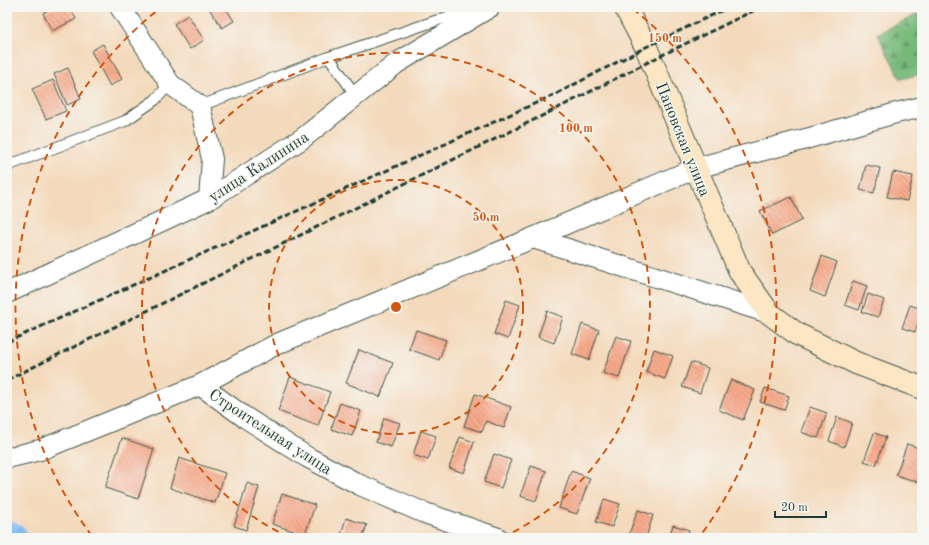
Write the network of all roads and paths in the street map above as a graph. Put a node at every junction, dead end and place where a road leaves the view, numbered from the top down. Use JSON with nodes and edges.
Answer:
{"nodes":[{"id":1,"x":120,"y":7,"type":"edge"},
{"id":2,"x":625,"y":7,"type":"edge"},
{"id":3,"x":486,"y":10,"type":"edge"},
{"id":4,"x":329,"y":57,"type":"junction"},
{"id":5,"x":170,"y":84,"type":"junction"},
{"id":6,"x":356,"y":96,"type":"junction"},
{"id":7,"x":200,"y":106,"type":"junction"},
{"id":8,"x":922,"y":107,"type":"edge"},
{"id":9,"x":7,"y":166,"type":"edge"},
{"id":10,"x":696,"y":168,"type":"junction"},
{"id":11,"x":209,"y":199,"type":"junction"},
{"id":12,"x":533,"y":238,"type":"junction"},
{"id":13,"x":7,"y":293,"type":"edge"},
{"id":14,"x":769,"y":314,"type":"junction"},
{"id":15,"x":200,"y":385,"type":"junction"},
{"id":16,"x":922,"y":388,"type":"edge"},
{"id":17,"x":7,"y":458,"type":"edge"},
{"id":18,"x":498,"y":538,"type":"edge"}],
"edges":[{"from":1,"to":5,"type":"street"},
{"from":2,"to":10,"type":"main road","name":"Пановская улица"},
{"from":3,"to":4,"type":"lane"},
{"from":3,"to":6,"type":"street","name":"улица Калинина"},
{"from":4,"to":6,"type":"lane"},
{"from":4,"to":7,"type":"lane"},
{"from":5,"to":7,"type":"street"},
{"from":5,"to":9,"type":"lane"},
{"from":6,"to":11,"type":"street","name":"улица Калинина"},
{"from":7,"to":11,"type":"street"},
{"from":8,"to":10,"type":"street"},
{"from":10,"to":12,"type":"street"},
{"from":10,"to":14,"type":"main road","name":"Пановская улица"},
{"from":11,"to":13,"type":"street","name":"улица Калинина"},
{"from":12,"to":14,"type":"street"},
{"from":12,"to":15,"type":"street"},
{"from":14,"to":16,"type":"main road","name":"Пановская улица"},
{"from":15,"to":17,"type":"street"},
{"from":15,"to":18,"type":"street","name":"Строительная улица"}]}
